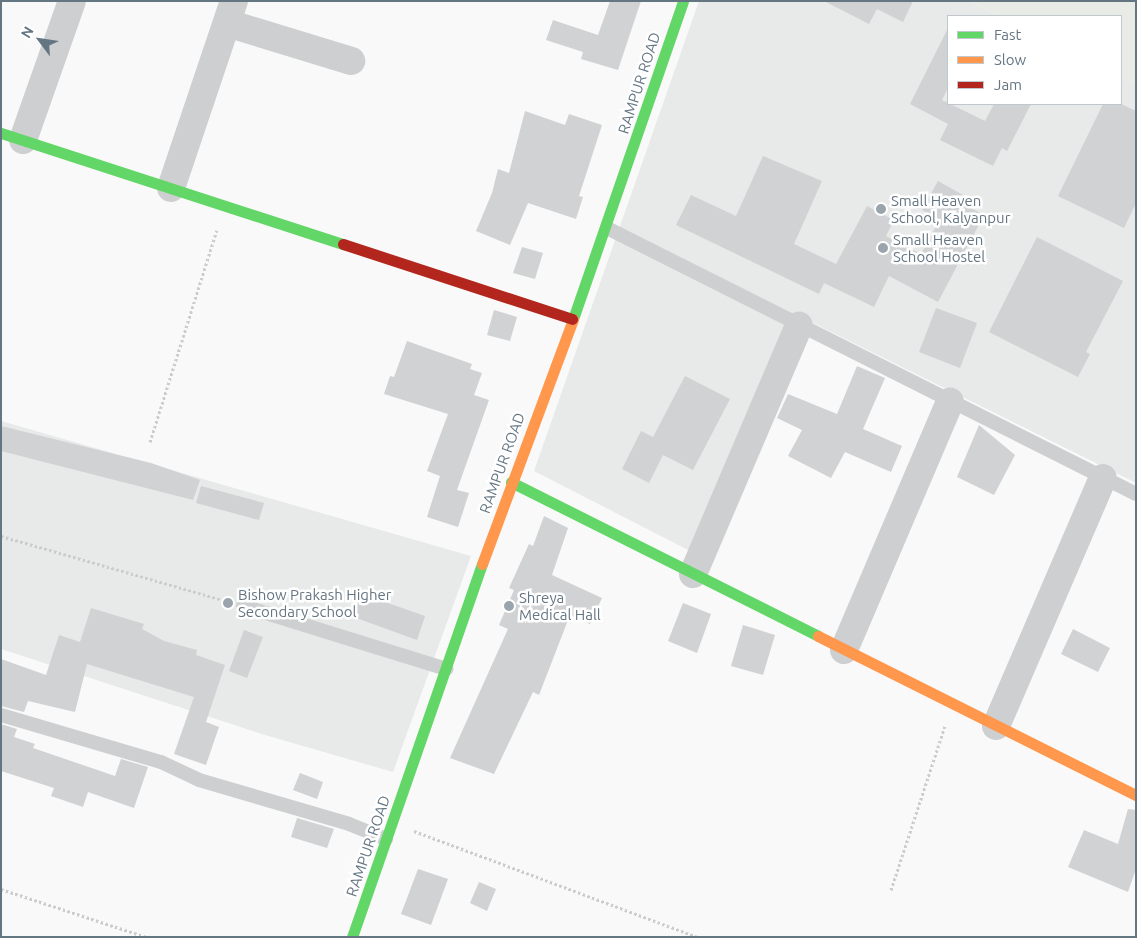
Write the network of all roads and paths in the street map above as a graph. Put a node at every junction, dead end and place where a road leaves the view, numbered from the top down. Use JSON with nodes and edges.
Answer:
{"nodes":[{"id":1,"x":72,"y":1,"type":"edge"},
{"id":2,"x":683,"y":1,"type":"edge"},
{"id":3,"x":231,"y":12,"type":"edge"},
{"id":4,"x":351,"y":61,"type":"dead end"},
{"id":5,"x":12,"y":136,"type":"edge"},
{"id":6,"x":171,"y":188,"type":"junction"},
{"id":7,"x":225,"y":206,"type":"junction"},
{"id":8,"x":607,"y":228,"type":"junction"},
{"id":9,"x":572,"y":319,"type":"junction"},
{"id":10,"x":799,"y":326,"type":"junction"},
{"id":11,"x":950,"y":402,"type":"junction"},
{"id":12,"x":150,"y":442,"type":"dead end"},
{"id":13,"x":1103,"y":478,"type":"junction"},
{"id":14,"x":511,"y":482,"type":"junction"},
{"id":15,"x":1136,"y":494,"type":"edge"},
{"id":16,"x":1,"y":536,"type":"edge"},
{"id":17,"x":693,"y":574,"type":"junction"},
{"id":18,"x":243,"y":606,"type":"joint"},
{"id":19,"x":844,"y":650,"type":"junction"},
{"id":20,"x":446,"y":668,"type":"junction"},
{"id":21,"x":952,"y":704,"type":"junction"},
{"id":22,"x":1,"y":715,"type":"edge"},
{"id":23,"x":996,"y":726,"type":"junction"},
{"id":24,"x":1136,"y":795,"type":"edge"},
{"id":25,"x":392,"y":823,"type":"junction"},
{"id":26,"x":386,"y":839,"type":"junction"},
{"id":27,"x":1,"y":889,"type":"edge"},
{"id":28,"x":891,"y":890,"type":"dead end"},
{"id":29,"x":146,"y":937,"type":"edge"},
{"id":30,"x":352,"y":937,"type":"edge"},
{"id":31,"x":698,"y":937,"type":"edge"}],
"edges":[{"from":1,"to":5,"type":"street"},
{"from":2,"to":8,"type":"street","name":"RAMPUR ROAD"},
{"from":3,"to":4,"type":"street"},
{"from":3,"to":6,"type":"street"},
{"from":5,"to":6,"type":"street"},
{"from":6,"to":7,"type":"street"},
{"from":7,"to":9,"type":"street"},
{"from":7,"to":12,"type":"path"},
{"from":8,"to":9,"type":"street","name":"RAMPUR ROAD"},
{"from":8,"to":10,"type":"lane"},
{"from":9,"to":14,"type":"street","name":"RAMPUR ROAD"},
{"from":10,"to":11,"type":"lane"},
{"from":10,"to":17,"type":"street"},
{"from":11,"to":13,"type":"lane"},
{"from":11,"to":19,"type":"street"},
{"from":13,"to":15,"type":"lane"},
{"from":13,"to":23,"type":"street"},
{"from":14,"to":17,"type":"street"},
{"from":14,"to":20,"type":"street","name":"RAMPUR ROAD"},
{"from":16,"to":18,"type":"path"},
{"from":17,"to":19,"type":"street"},
{"from":18,"to":20,"type":"lane"},
{"from":19,"to":21,"type":"street"},
{"from":20,"to":25,"type":"street","name":"RAMPUR ROAD"},
{"from":21,"to":23,"type":"street"},
{"from":21,"to":28,"type":"path"},
{"from":22,"to":26,"type":"lane"},
{"from":23,"to":24,"type":"street"},
{"from":25,"to":26,"type":"street","name":"RAMPUR ROAD"},
{"from":25,"to":31,"type":"path"},
{"from":26,"to":30,"type":"street","name":"RAMPUR ROAD"},
{"from":27,"to":29,"type":"path"}]}
